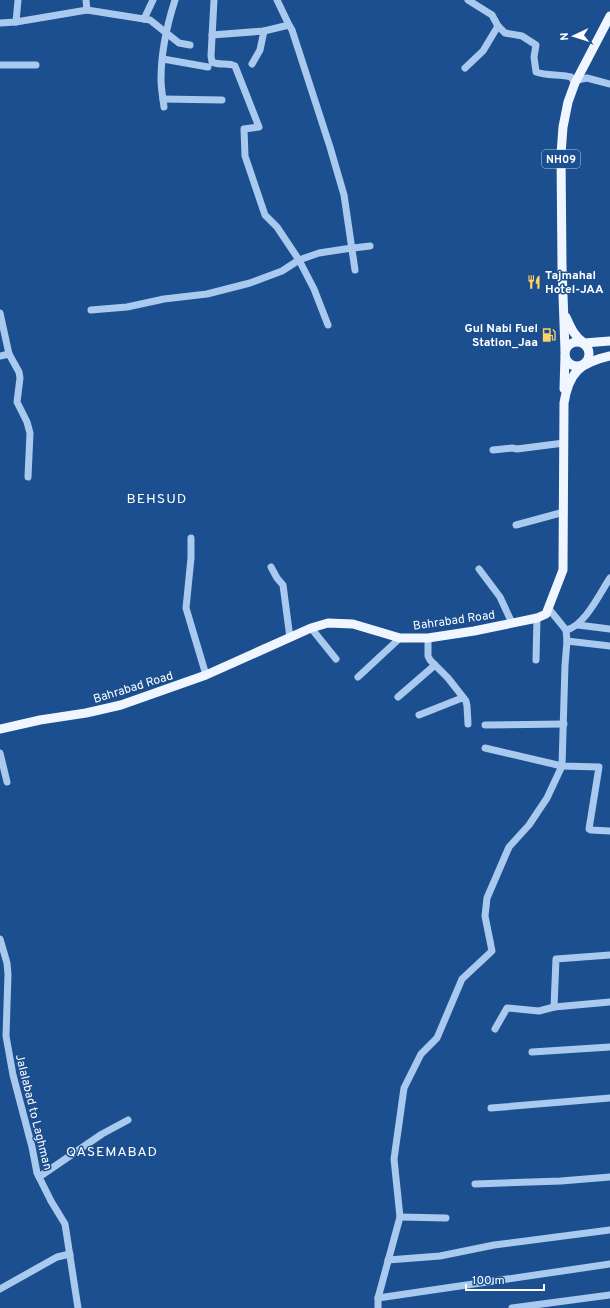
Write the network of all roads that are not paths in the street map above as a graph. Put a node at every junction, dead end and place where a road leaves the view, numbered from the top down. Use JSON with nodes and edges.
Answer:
{"nodes":[{"id":1,"x":18,"y":0,"type":"edge"},
{"id":2,"x":86,"y":0,"type":"edge"},
{"id":3,"x":153,"y":0,"type":"edge"},
{"id":4,"x":175,"y":0,"type":"edge"},
{"id":5,"x":214,"y":0,"type":"edge"},
{"id":6,"x":277,"y":0,"type":"edge"},
{"id":7,"x":468,"y":0,"type":"edge"},
{"id":8,"x":87,"y":10,"type":"junction"},
{"id":9,"x":610,"y":16,"type":"edge"},
{"id":10,"x":144,"y":19,"type":"junction"},
{"id":11,"x":16,"y":22,"type":"junction"},
{"id":12,"x":0,"y":23,"type":"edge"},
{"id":13,"x":289,"y":25,"type":"junction"},
{"id":14,"x":498,"y":26,"type":"junction"},
{"id":15,"x":264,"y":31,"type":"junction"},
{"id":16,"x":166,"y":32,"type":"junction"},
{"id":17,"x":212,"y":35,"type":"junction"},
{"id":18,"x":190,"y":45,"type":"dead end"},
{"id":19,"x":163,"y":58,"type":"junction"},
{"id":20,"x":252,"y":64,"type":"dead end"},
{"id":21,"x":0,"y":65,"type":"edge"},
{"id":22,"x":36,"y":65,"type":"dead end"},
{"id":23,"x":208,"y":68,"type":"dead end"},
{"id":24,"x":465,"y":68,"type":"dead end"},
{"id":25,"x":576,"y":81,"type":"junction"},
{"id":26,"x":610,"y":84,"type":"edge"},
{"id":27,"x":163,"y":99,"type":"junction"},
{"id":28,"x":222,"y":100,"type":"dead end"},
{"id":29,"x":164,"y":107,"type":"dead end"},
{"id":30,"x":370,"y":246,"type":"dead end"},
{"id":31,"x":352,"y":248,"type":"junction"},
{"id":32,"x":299,"y":260,"type":"junction"},
{"id":33,"x":355,"y":270,"type":"dead end"},
{"id":34,"x":91,"y":310,"type":"dead end"},
{"id":35,"x":564,"y":312,"type":"junction"},
{"id":36,"x":0,"y":313,"type":"edge"},
{"id":37,"x":328,"y":325,"type":"dead end"},
{"id":38,"x":610,"y":340,"type":"edge"},
{"id":39,"x":584,"y":343,"type":"junction"},
{"id":40,"x":9,"y":354,"type":"junction"},
{"id":41,"x":565,"y":354,"type":"junction"},
{"id":42,"x":0,"y":356,"type":"edge"},
{"id":43,"x":610,"y":356,"type":"edge"},
{"id":44,"x":583,"y":365,"type":"junction"},
{"id":45,"x":564,"y":403,"type":"junction"},
{"id":46,"x":564,"y":443,"type":"junction"},
{"id":47,"x":493,"y":450,"type":"dead end"},
{"id":48,"x":28,"y":477,"type":"dead end"},
{"id":49,"x":564,"y":512,"type":"junction"},
{"id":50,"x":516,"y":525,"type":"dead end"},
{"id":51,"x":191,"y":538,"type":"dead end"},
{"id":52,"x":272,"y":567,"type":"dead end"},
{"id":53,"x":480,"y":569,"type":"dead end"},
{"id":54,"x":610,"y":578,"type":"edge"},
{"id":55,"x":549,"y":609,"type":"junction"},
{"id":56,"x":536,"y":618,"type":"junction"},
{"id":57,"x":512,"y":623,"type":"junction"},
{"id":58,"x":578,"y":625,"type":"junction"},
{"id":59,"x":311,"y":628,"type":"junction"},
{"id":60,"x":610,"y":629,"type":"edge"},
{"id":61,"x":566,"y":630,"type":"junction"},
{"id":62,"x":290,"y":638,"type":"junction"},
{"id":63,"x":400,"y":638,"type":"junction"},
{"id":64,"x":428,"y":638,"type":"junction"},
{"id":65,"x":567,"y":641,"type":"junction"},
{"id":66,"x":610,"y":646,"type":"edge"},
{"id":67,"x":336,"y":659,"type":"dead end"},
{"id":68,"x":536,"y":660,"type":"dead end"},
{"id":69,"x":435,"y":665,"type":"junction"},
{"id":70,"x":206,"y":675,"type":"junction"},
{"id":71,"x":358,"y":677,"type":"dead end"},
{"id":72,"x":398,"y":697,"type":"dead end"},
{"id":73,"x":462,"y":698,"type":"junction"},
{"id":74,"x":419,"y":715,"type":"dead end"},
{"id":75,"x":468,"y":724,"type":"dead end"},
{"id":76,"x":564,"y":724,"type":"junction"},
{"id":77,"x":485,"y":725,"type":"dead end"},
{"id":78,"x":0,"y":728,"type":"edge"},
{"id":79,"x":486,"y":748,"type":"dead end"},
{"id":80,"x":0,"y":753,"type":"edge"},
{"id":81,"x":562,"y":766,"type":"junction"},
{"id":82,"x":7,"y":782,"type":"dead end"},
{"id":83,"x":610,"y":831,"type":"edge"},
{"id":84,"x":0,"y":938,"type":"edge"},
{"id":85,"x":610,"y":954,"type":"edge"},
{"id":86,"x":4,"y":962,"type":"edge"},
{"id":87,"x":610,"y":1002,"type":"edge"},
{"id":88,"x":554,"y":1007,"type":"junction"},
{"id":89,"x":495,"y":1029,"type":"dead end"},
{"id":90,"x":610,"y":1047,"type":"edge"},
{"id":91,"x":532,"y":1052,"type":"dead end"},
{"id":92,"x":610,"y":1098,"type":"edge"},
{"id":93,"x":491,"y":1108,"type":"dead end"},
{"id":94,"x":128,"y":1120,"type":"dead end"},
{"id":95,"x":38,"y":1177,"type":"junction"},
{"id":96,"x":610,"y":1177,"type":"edge"},
{"id":97,"x":475,"y":1184,"type":"dead end"},
{"id":98,"x":400,"y":1217,"type":"junction"},
{"id":99,"x":446,"y":1218,"type":"dead end"},
{"id":100,"x":610,"y":1230,"type":"edge"},
{"id":101,"x":70,"y":1254,"type":"junction"},
{"id":102,"x":388,"y":1260,"type":"junction"},
{"id":103,"x":610,"y":1264,"type":"edge"},
{"id":104,"x":0,"y":1289,"type":"edge"},
{"id":105,"x":610,"y":1295,"type":"edge"},
{"id":106,"x":378,"y":1298,"type":"junction"},
{"id":107,"x":78,"y":1308,"type":"edge"},
{"id":108,"x":378,"y":1308,"type":"edge"},
{"id":109,"x":512,"y":1308,"type":"edge"}],
"edges":[{"from":1,"to":11,"type":"street"},
{"from":2,"to":8,"type":"street"},
{"from":3,"to":10,"type":"street"},
{"from":4,"to":16,"type":"street"},
{"from":5,"to":17,"type":"street"},
{"from":6,"to":13,"type":"street"},
{"from":7,"to":14,"type":"street"},
{"from":8,"to":10,"type":"street"},
{"from":8,"to":11,"type":"street"},
{"from":9,"to":25,"type":"main road","number":"NH09"},
{"from":10,"to":16,"type":"street"},
{"from":11,"to":12,"type":"street"},
{"from":13,"to":15,"type":"street"},
{"from":13,"to":31,"type":"street"},
{"from":14,"to":24,"type":"street"},
{"from":14,"to":25,"type":"street"},
{"from":15,"to":17,"type":"street"},
{"from":15,"to":20,"type":"street"},
{"from":16,"to":18,"type":"street"},
{"from":16,"to":19,"type":"street"},
{"from":17,"to":32,"type":"street"},
{"from":19,"to":23,"type":"street"},
{"from":19,"to":27,"type":"street"},
{"from":21,"to":22,"type":"street"},
{"from":25,"to":26,"type":"street"},
{"from":25,"to":35,"type":"main road","number":"NH09"},
{"from":27,"to":28,"type":"street"},
{"from":27,"to":29,"type":"street"},
{"from":30,"to":31,"type":"street"},
{"from":31,"to":32,"type":"street"},
{"from":31,"to":33,"type":"street"},
{"from":32,"to":34,"type":"street"},
{"from":32,"to":37,"type":"street"},
{"from":35,"to":39,"type":"main road","number":"NH09"},
{"from":35,"to":41,"type":"main road","number":"NH09"},
{"from":36,"to":40,"type":"street"},
{"from":38,"to":39,"type":"main road"},
{"from":39,"to":41,"type":"main road"},
{"from":39,"to":44,"type":"main road"},
{"from":40,"to":42,"type":"street"},
{"from":40,"to":48,"type":"street"},
{"from":41,"to":44,"type":"main road"},
{"from":41,"to":45,"type":"main road"},
{"from":43,"to":44,"type":"main road"},
{"from":44,"to":45,"type":"main road"},
{"from":45,"to":46,"type":"main road"},
{"from":46,"to":47,"type":"street"},
{"from":46,"to":49,"type":"main road"},
{"from":49,"to":50,"type":"street"},
{"from":49,"to":55,"type":"main road"},
{"from":51,"to":70,"type":"street"},
{"from":52,"to":62,"type":"street"},
{"from":53,"to":57,"type":"street"},
{"from":54,"to":58,"type":"street"},
{"from":55,"to":56,"type":"main road","name":"Bahrabad Road"},
{"from":55,"to":61,"type":"street"},
{"from":56,"to":57,"type":"main road","name":"Bahrabad Road"},
{"from":56,"to":68,"type":"street"},
{"from":57,"to":64,"type":"main road","name":"Bahrabad Road"},
{"from":58,"to":60,"type":"street"},
{"from":58,"to":61,"type":"street"},
{"from":59,"to":62,"type":"main road","name":"Bahrabad Road"},
{"from":59,"to":63,"type":"main road","name":"Bahrabad Road"},
{"from":59,"to":67,"type":"street"},
{"from":61,"to":65,"type":"street"},
{"from":62,"to":70,"type":"main road","name":"Bahrabad Road"},
{"from":63,"to":64,"type":"main road","name":"Bahrabad Road"},
{"from":63,"to":71,"type":"street"},
{"from":64,"to":69,"type":"street"},
{"from":65,"to":66,"type":"street"},
{"from":65,"to":76,"type":"street"},
{"from":69,"to":72,"type":"street"},
{"from":69,"to":73,"type":"street"},
{"from":70,"to":78,"type":"main road","name":"Bahrabad Road"},
{"from":73,"to":74,"type":"street"},
{"from":73,"to":75,"type":"street"},
{"from":76,"to":77,"type":"street"},
{"from":76,"to":81,"type":"street"},
{"from":79,"to":81,"type":"street"},
{"from":80,"to":82,"type":"street"},
{"from":81,"to":83,"type":"street"},
{"from":81,"to":98,"type":"street"},
{"from":84,"to":86,"type":"street","name":"Jalalabad to Laghman"},
{"from":85,"to":88,"type":"street"},
{"from":86,"to":95,"type":"street","name":"Jalalabad to Laghman"},
{"from":87,"to":88,"type":"street"},
{"from":88,"to":89,"type":"street"},
{"from":90,"to":91,"type":"street"},
{"from":92,"to":93,"type":"street"},
{"from":94,"to":95,"type":"street"},
{"from":95,"to":101,"type":"street","name":"Jalalabad to Laghman"},
{"from":96,"to":97,"type":"street"},
{"from":98,"to":99,"type":"street"},
{"from":98,"to":102,"type":"street"},
{"from":100,"to":102,"type":"street"},
{"from":101,"to":104,"type":"street"},
{"from":101,"to":107,"type":"street","name":"Jalalabad to Laghman"},
{"from":102,"to":106,"type":"street"},
{"from":103,"to":106,"type":"street"},
{"from":105,"to":109,"type":"street"},
{"from":106,"to":108,"type":"street"}]}
